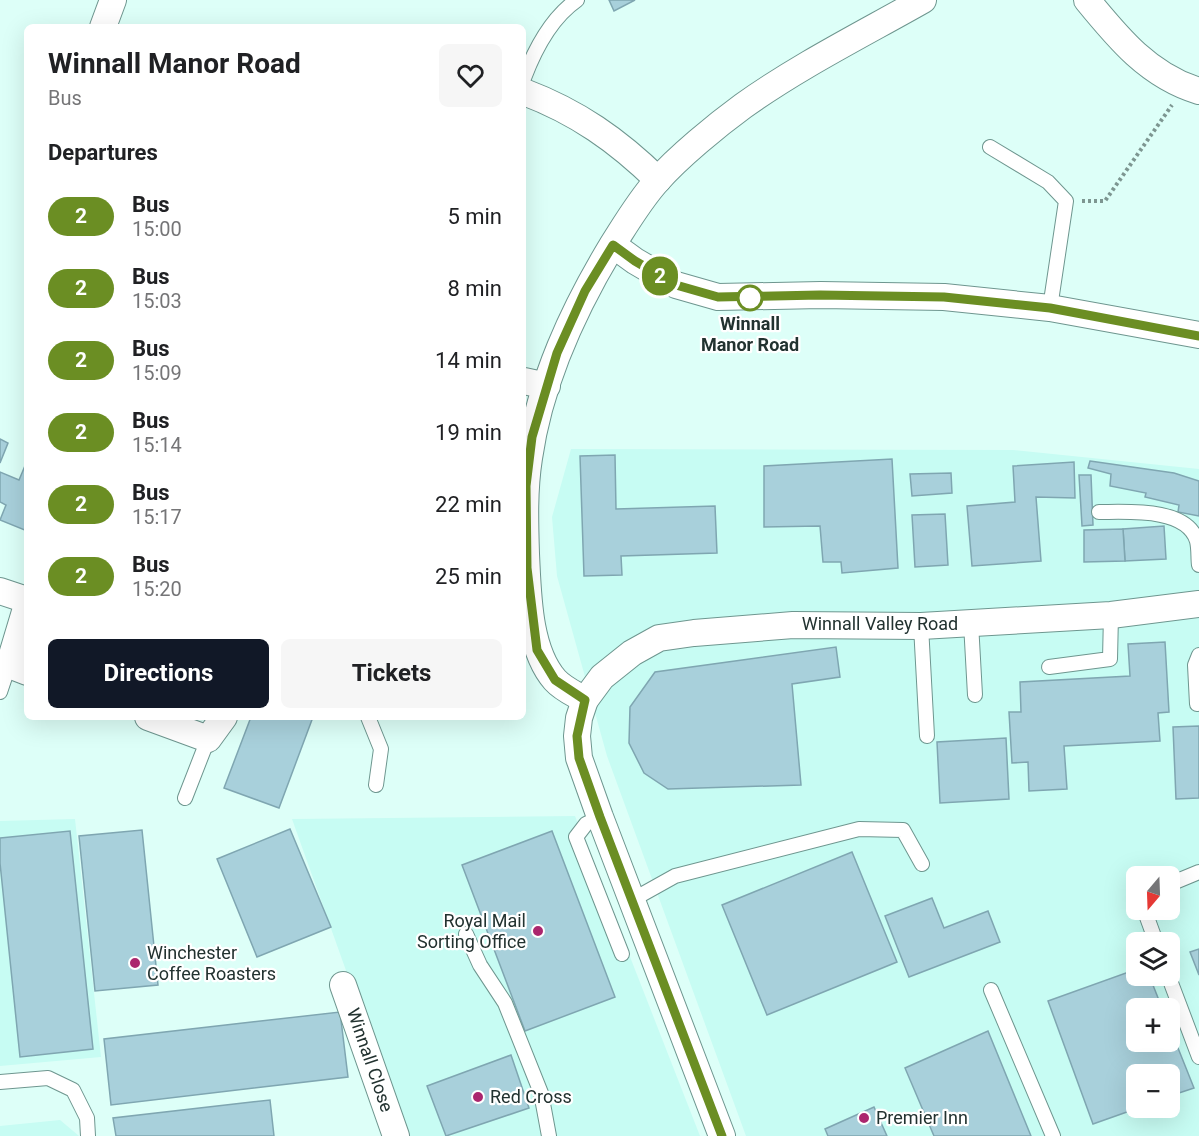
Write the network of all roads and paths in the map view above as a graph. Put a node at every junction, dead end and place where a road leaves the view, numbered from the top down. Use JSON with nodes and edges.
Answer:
{"nodes":[{"id":1,"x":113,"y":0,"type":"edge"},
{"id":2,"x":577,"y":0,"type":"edge"},
{"id":3,"x":923,"y":0,"type":"edge"},
{"id":4,"x":1087,"y":0,"type":"edge"},
{"id":5,"x":104,"y":24,"type":"edge"},
{"id":6,"x":526,"y":72,"type":"edge"},
{"id":7,"x":1193,"y":88,"type":"edge"},
{"id":8,"x":526,"y":93,"type":"edge"},
{"id":9,"x":990,"y":147,"type":"dead end"},
{"id":10,"x":658,"y":180,"type":"junction"},
{"id":11,"x":1066,"y":201,"type":"junction"},
{"id":12,"x":613,"y":245,"type":"junction"},
{"id":13,"x":1050,"y":308,"type":"junction"},
{"id":14,"x":1199,"y":336,"type":"edge"},
{"id":15,"x":535,"y":384,"type":"edge"},
{"id":16,"x":526,"y":492,"type":"edge"},
{"id":17,"x":1099,"y":512,"type":"dead end"},
{"id":18,"x":526,"y":553,"type":"edge"},
{"id":19,"x":1199,"y":565,"type":"edge"},
{"id":20,"x":0,"y":591,"type":"edge"},
{"id":21,"x":24,"y":599,"type":"edge"},
{"id":22,"x":1199,"y":604,"type":"edge"},
{"id":23,"x":1111,"y":615,"type":"junction"},
{"id":24,"x":971,"y":623,"type":"junction"},
{"id":25,"x":24,"y":626,"type":"edge"},
{"id":26,"x":921,"y":626,"type":"junction"},
{"id":27,"x":1199,"y":655,"type":"edge"},
{"id":28,"x":1049,"y":667,"type":"dead end"},
{"id":29,"x":18,"y":668,"type":"edge"},
{"id":30,"x":0,"y":692,"type":"edge"},
{"id":31,"x":975,"y":695,"type":"dead end"},
{"id":32,"x":585,"y":700,"type":"junction"},
{"id":33,"x":1197,"y":704,"type":"dead end"},
{"id":34,"x":156,"y":720,"type":"edge"},
{"id":35,"x":222,"y":720,"type":"edge"},
{"id":36,"x":370,"y":720,"type":"edge"},
{"id":37,"x":927,"y":736,"type":"dead end"},
{"id":38,"x":208,"y":739,"type":"junction"},
{"id":39,"x":376,"y":785,"type":"dead end"},
{"id":40,"x":185,"y":798,"type":"dead end"},
{"id":41,"x":600,"y":817,"type":"junction"},
{"id":42,"x":922,"y":864,"type":"dead end"},
{"id":43,"x":1199,"y":872,"type":"edge"},
{"id":44,"x":1180,"y":880,"type":"edge"},
{"id":45,"x":632,"y":900,"type":"junction"},
{"id":46,"x":466,"y":934,"type":"dead end"},
{"id":47,"x":622,"y":954,"type":"dead end"},
{"id":48,"x":343,"y":985,"type":"dead end"},
{"id":49,"x":1172,"y":986,"type":"edge"},
{"id":50,"x":990,"y":990,"type":"dead end"},
{"id":51,"x":1199,"y":1057,"type":"edge"},
{"id":52,"x":0,"y":1082,"type":"edge"},
{"id":53,"x":88,"y":1136,"type":"edge"},
{"id":54,"x":396,"y":1136,"type":"edge"},
{"id":55,"x":549,"y":1136,"type":"edge"},
{"id":56,"x":722,"y":1136,"type":"edge"},
{"id":57,"x":1053,"y":1136,"type":"edge"}],
"edges":[{"from":1,"to":5,"type":"street"},
{"from":2,"to":6,"type":"lane"},
{"from":3,"to":10,"type":"street"},
{"from":4,"to":7,"type":"street"},
{"from":7,"to":11,"type":"path"},
{"from":8,"to":10,"type":"street"},
{"from":9,"to":11,"type":"lane"},
{"from":10,"to":12,"type":"street"},
{"from":11,"to":13,"type":"lane"},
{"from":12,"to":13,"type":"street"},
{"from":12,"to":15,"type":"street"},
{"from":13,"to":14,"type":"street"},
{"from":15,"to":16,"type":"street"},
{"from":17,"to":19,"type":"lane"},
{"from":18,"to":32,"type":"street"},
{"from":20,"to":21,"type":"street"},
{"from":22,"to":23,"type":"street","name":"Winnall Valley Road"},
{"from":23,"to":24,"type":"street","name":"Winnall Valley Road"},
{"from":23,"to":28,"type":"lane"},
{"from":24,"to":26,"type":"street","name":"Winnall Valley Road"},
{"from":24,"to":31,"type":"lane"},
{"from":25,"to":29,"type":"street"},
{"from":26,"to":32,"type":"street","name":"Winnall Valley Road"},
{"from":26,"to":37,"type":"lane"},
{"from":27,"to":33,"type":"lane"},
{"from":29,"to":30,"type":"lane"},
{"from":32,"to":41,"type":"street"},
{"from":34,"to":38,"type":"street"},
{"from":35,"to":38,"type":"street"},
{"from":36,"to":39,"type":"lane"},
{"from":38,"to":40,"type":"lane"},
{"from":41,"to":45,"type":"street"},
{"from":41,"to":47,"type":"lane"},
{"from":42,"to":45,"type":"lane"},
{"from":43,"to":44,"type":"lane"},
{"from":45,"to":56,"type":"street"},
{"from":46,"to":55,"type":"lane"},
{"from":48,"to":54,"type":"street","name":"Winnall Close"},
{"from":49,"to":51,"type":"lane"},
{"from":50,"to":57,"type":"lane"},
{"from":52,"to":53,"type":"lane"}]}
